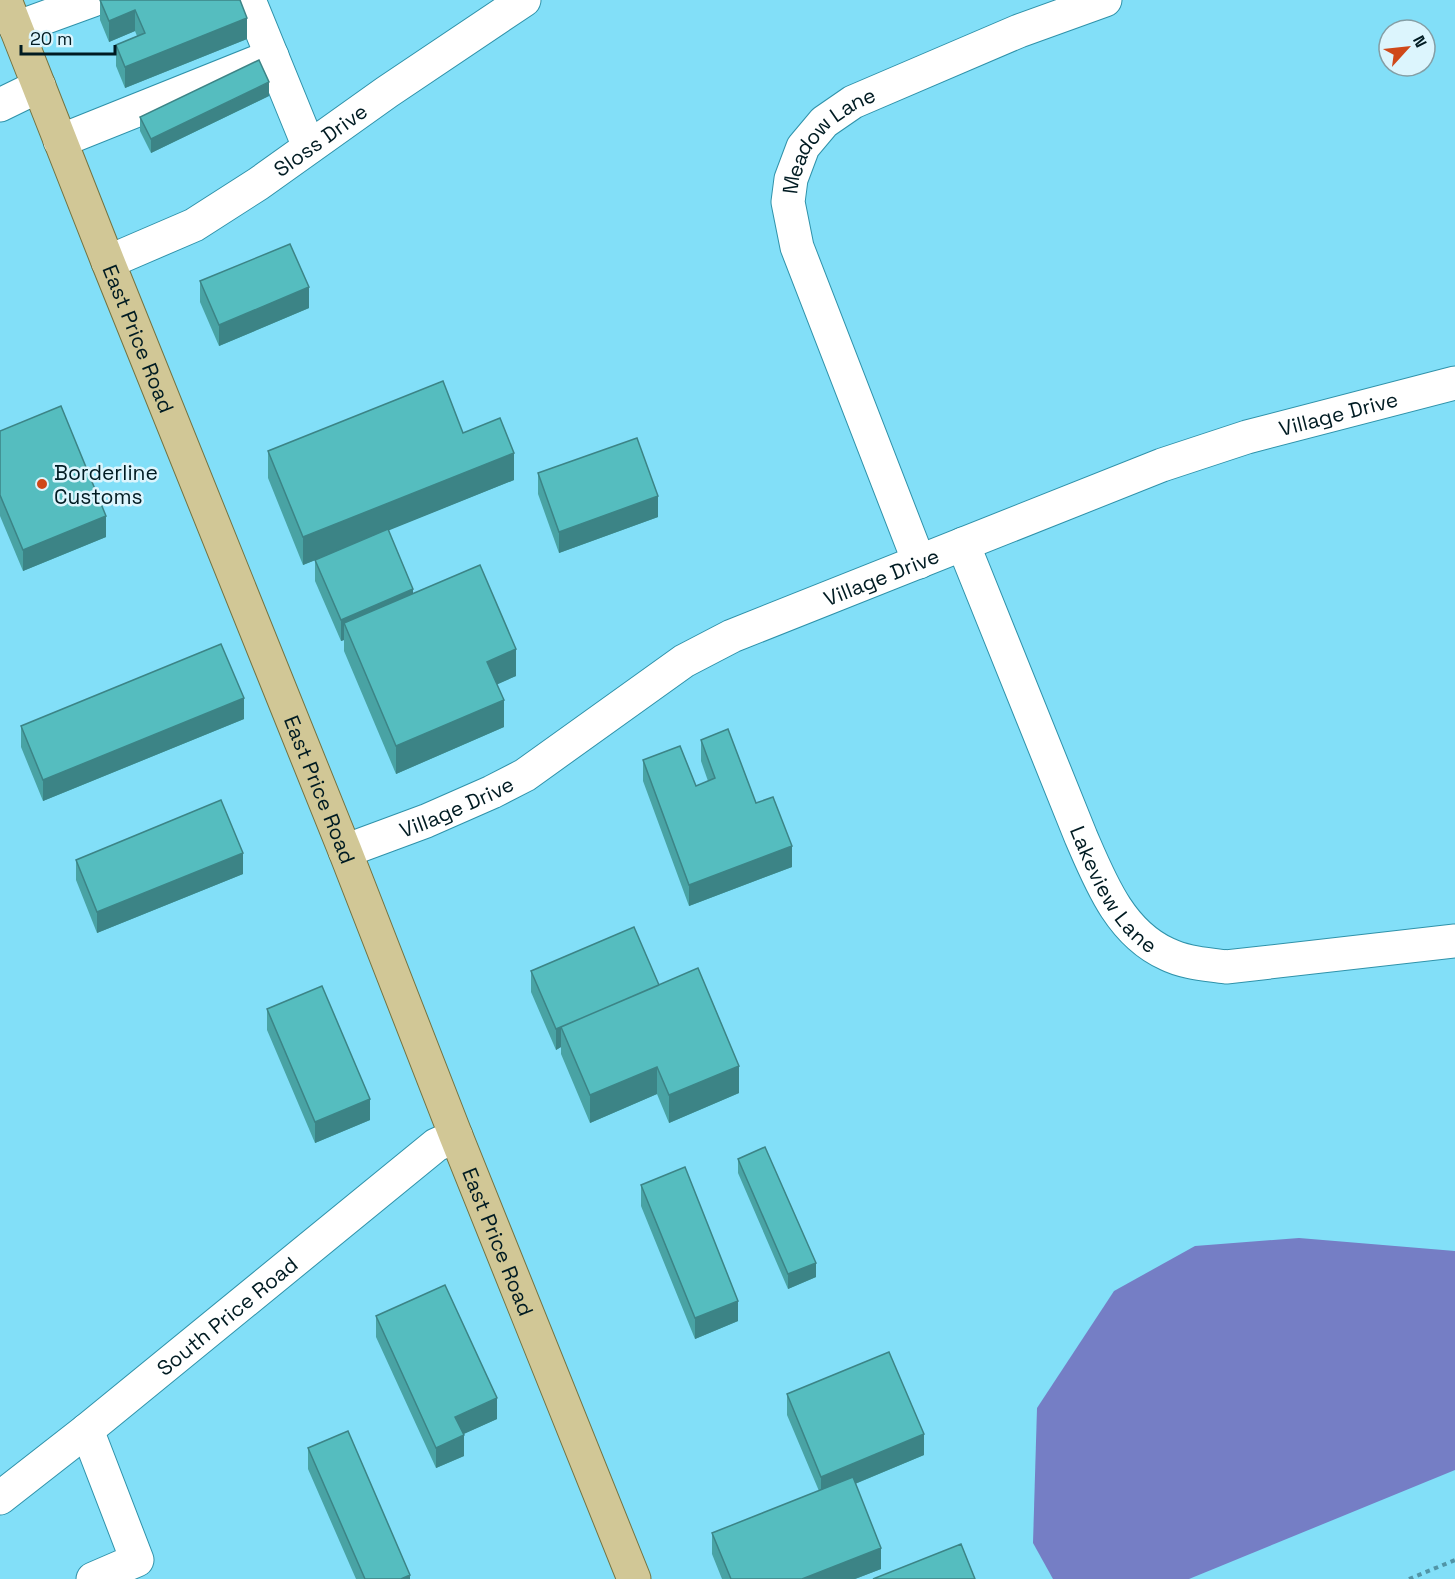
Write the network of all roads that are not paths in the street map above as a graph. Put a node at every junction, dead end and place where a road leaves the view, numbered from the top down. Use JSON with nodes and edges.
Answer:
{"nodes":[{"id":1,"x":93,"y":0,"type":"edge"},
{"id":2,"x":249,"y":0,"type":"edge"},
{"id":3,"x":524,"y":0,"type":"edge"},
{"id":4,"x":1105,"y":0,"type":"edge"},
{"id":5,"x":10,"y":14,"type":"edge"},
{"id":6,"x":272,"y":56,"type":"junction"},
{"id":7,"x":39,"y":86,"type":"junction"},
{"id":8,"x":0,"y":105,"type":"edge"},
{"id":9,"x":60,"y":141,"type":"junction"},
{"id":10,"x":309,"y":147,"type":"junction"},
{"id":11,"x":108,"y":262,"type":"junction"},
{"id":12,"x":1455,"y":383,"type":"edge"},
{"id":13,"x":963,"y":544,"type":"junction"},
{"id":14,"x":919,"y":562,"type":"junction"},
{"id":15,"x":345,"y":851,"type":"junction"},
{"id":16,"x":1455,"y":941,"type":"edge"},
{"id":17,"x":456,"y":1136,"type":"junction"},
{"id":18,"x":87,"y":1430,"type":"junction"},
{"id":19,"x":0,"y":1498,"type":"edge"},
{"id":20,"x":93,"y":1579,"type":"edge"},
{"id":21,"x":634,"y":1579,"type":"edge"}],
"edges":[{"from":1,"to":5,"type":"street"},
{"from":2,"to":6,"type":"street"},
{"from":3,"to":10,"type":"street","name":"Sloss Drive"},
{"from":4,"to":14,"type":"street","name":"Meadow Lane"},
{"from":5,"to":7,"type":"main road","name":"East Price Road"},
{"from":6,"to":9,"type":"street"},
{"from":6,"to":10,"type":"street"},
{"from":7,"to":8,"type":"street"},
{"from":7,"to":9,"type":"main road","name":"East Price Road"},
{"from":9,"to":11,"type":"main road","name":"East Price Road"},
{"from":10,"to":11,"type":"street","name":"Sloss Drive"},
{"from":11,"to":15,"type":"main road","name":"East Price Road"},
{"from":12,"to":13,"type":"street","name":"Village Drive"},
{"from":13,"to":14,"type":"street","name":"Village Drive"},
{"from":13,"to":16,"type":"street","name":"Lakeview Lane"},
{"from":14,"to":15,"type":"street","name":"Village Drive"},
{"from":15,"to":17,"type":"main road","name":"East Price Road"},
{"from":17,"to":18,"type":"street","name":"South Price Road"},
{"from":17,"to":21,"type":"main road","name":"East Price Road"},
{"from":18,"to":19,"type":"street","name":"South Price Road"},
{"from":18,"to":20,"type":"street"}]}
